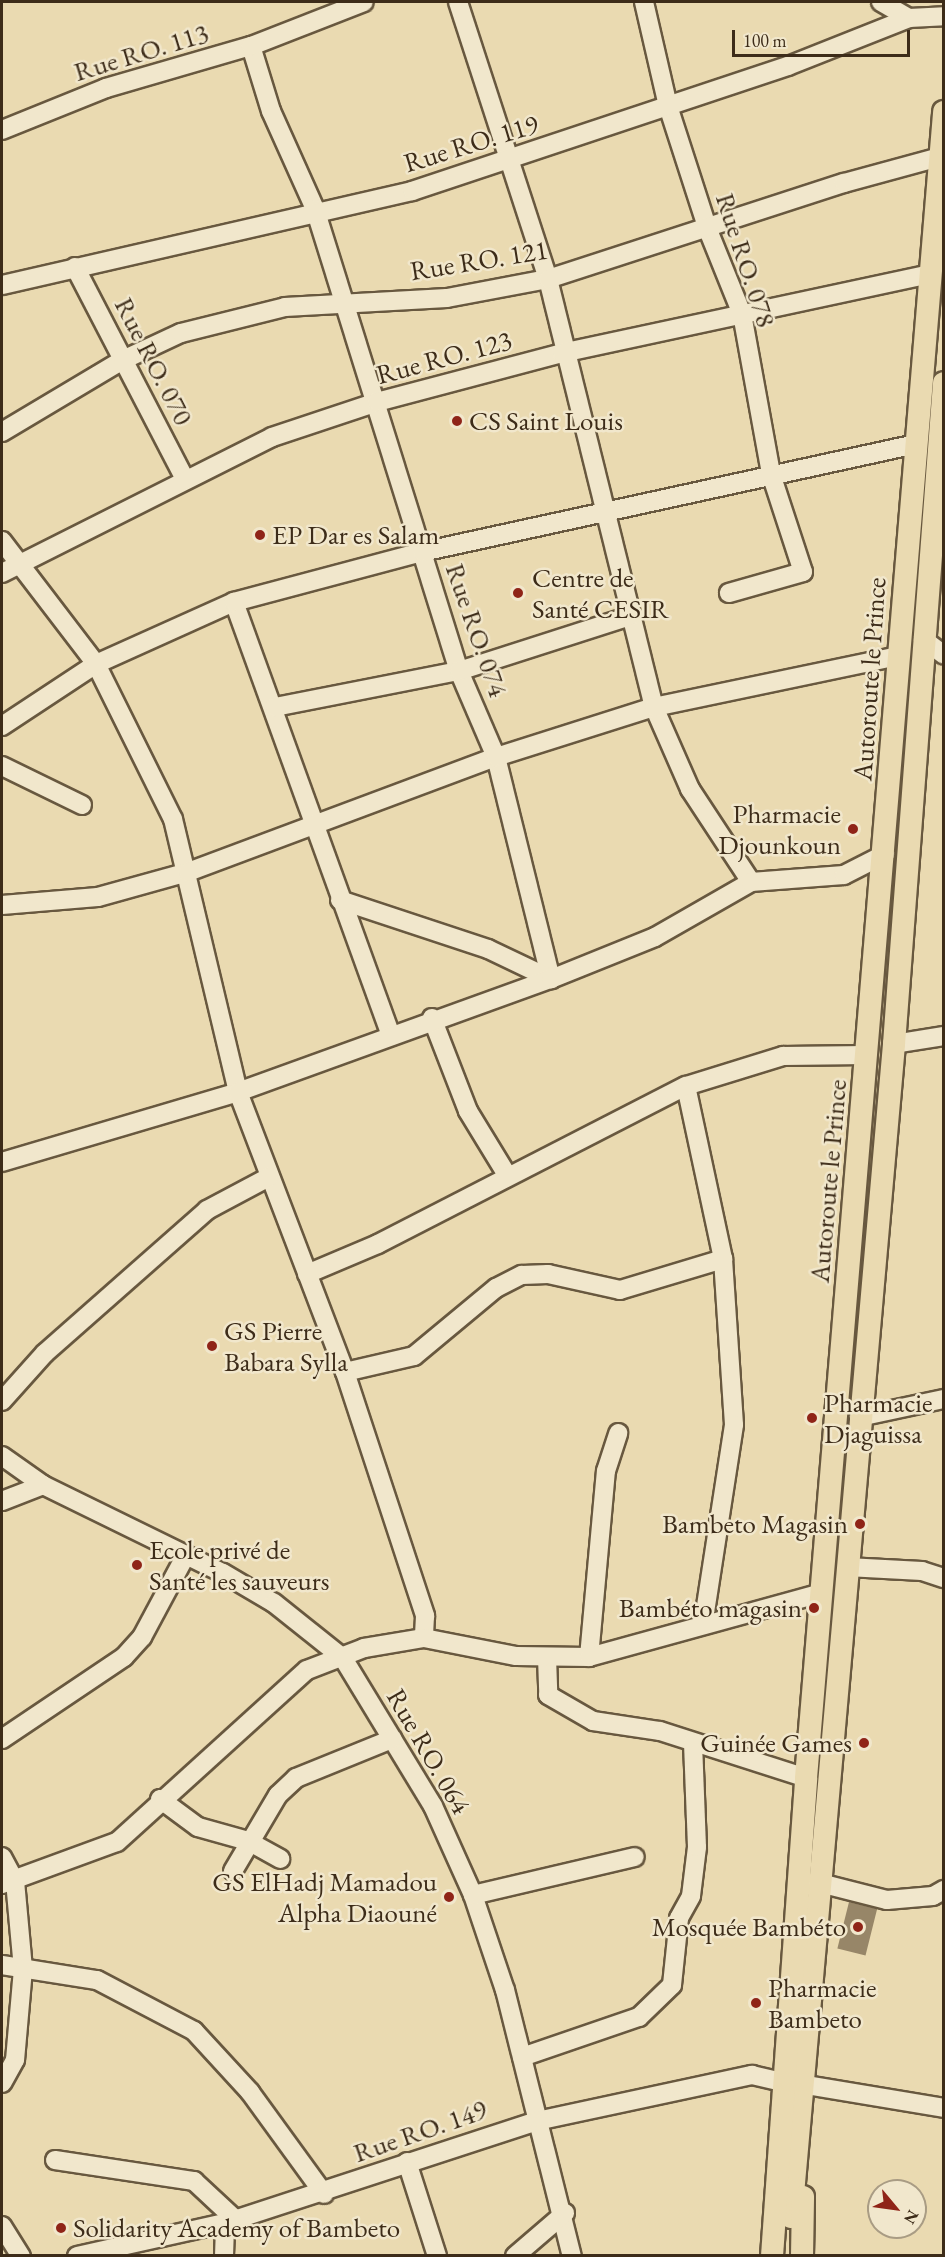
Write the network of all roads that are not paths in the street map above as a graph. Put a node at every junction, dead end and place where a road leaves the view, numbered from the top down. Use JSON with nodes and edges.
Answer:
{"nodes":[{"id":1,"x":364,"y":2,"type":"edge"},
{"id":2,"x":458,"y":2,"type":"edge"},
{"id":3,"x":644,"y":2,"type":"edge"},
{"id":4,"x":881,"y":2,"type":"edge"},
{"id":5,"x":944,"y":16,"type":"edge"},
{"id":6,"x":909,"y":18,"type":"junction"},
{"id":7,"x":250,"y":46,"type":"junction"},
{"id":8,"x":668,"y":106,"type":"junction"},
{"id":9,"x":944,"y":112,"type":"edge"},
{"id":10,"x":2,"y":130,"type":"edge"},
{"id":11,"x":940,"y":158,"type":"junction"},
{"id":12,"x":511,"y":162,"type":"junction"},
{"id":13,"x":315,"y":209,"type":"junction"},
{"id":14,"x":708,"y":230,"type":"junction"},
{"id":15,"x":75,"y":267,"type":"junction"},
{"id":16,"x":930,"y":274,"type":"junction"},
{"id":17,"x":548,"y":279,"type":"junction"},
{"id":18,"x":2,"y":285,"type":"edge"},
{"id":19,"x":345,"y":301,"type":"junction"},
{"id":20,"x":742,"y":314,"type":"junction"},
{"id":21,"x":562,"y":353,"type":"junction"},
{"id":22,"x":123,"y":360,"type":"junction"},
{"id":23,"x":944,"y":383,"type":"edge"},
{"id":24,"x":377,"y":402,"type":"junction"},
{"id":25,"x":2,"y":432,"type":"edge"},
{"id":26,"x":916,"y":444,"type":"junction"},
{"id":27,"x":940,"y":468,"type":"edge"},
{"id":28,"x":771,"y":474,"type":"junction"},
{"id":29,"x":185,"y":479,"type":"junction"},
{"id":30,"x":601,"y":510,"type":"junction"},
{"id":31,"x":2,"y":542,"type":"edge"},
{"id":32,"x":422,"y":552,"type":"junction"},
{"id":33,"x":9,"y":568,"type":"edge"},
{"id":34,"x":729,"y":593,"type":"dead end"},
{"id":35,"x":234,"y":602,"type":"junction"},
{"id":36,"x":630,"y":616,"type":"junction"},
{"id":37,"x":923,"y":639,"type":"junction"},
{"id":38,"x":944,"y":655,"type":"edge"},
{"id":39,"x":898,"y":656,"type":"junction"},
{"id":40,"x":96,"y":664,"type":"junction"},
{"id":41,"x":459,"y":671,"type":"junction"},
{"id":42,"x":275,"y":707,"type":"junction"},
{"id":43,"x":654,"y":707,"type":"junction"},
{"id":44,"x":2,"y":726,"type":"edge"},
{"id":45,"x":496,"y":757,"type":"junction"},
{"id":46,"x":2,"y":766,"type":"edge"},
{"id":47,"x":82,"y":805,"type":"dead end"},
{"id":48,"x":314,"y":829,"type":"junction"},
{"id":49,"x":885,"y":854,"type":"junction"},
{"id":50,"x":188,"y":872,"type":"junction"},
{"id":51,"x":751,"y":882,"type":"junction"},
{"id":52,"x":340,"y":900,"type":"junction"},
{"id":53,"x":2,"y":905,"type":"edge"},
{"id":54,"x":551,"y":979,"type":"junction"},
{"id":55,"x":432,"y":1018,"type":"junction"},
{"id":56,"x":390,"y":1034,"type":"junction"},
{"id":57,"x":944,"y":1036,"type":"edge"},
{"id":58,"x":894,"y":1044,"type":"junction"},
{"id":59,"x":867,"y":1055,"type":"junction"},
{"id":60,"x":686,"y":1086,"type":"junction"},
{"id":61,"x":238,"y":1092,"type":"junction"},
{"id":62,"x":2,"y":1162,"type":"edge"},
{"id":63,"x":507,"y":1175,"type":"junction"},
{"id":64,"x":269,"y":1177,"type":"junction"},
{"id":65,"x":723,"y":1259,"type":"junction"},
{"id":66,"x":307,"y":1275,"type":"junction"},
{"id":67,"x":345,"y":1372,"type":"junction"},
{"id":68,"x":944,"y":1399,"type":"edge"},
{"id":69,"x":2,"y":1401,"type":"edge"},
{"id":70,"x":860,"y":1417,"type":"junction"},
{"id":71,"x":618,"y":1433,"type":"dead end"},
{"id":72,"x":2,"y":1456,"type":"edge"},
{"id":73,"x":43,"y":1485,"type":"junction"},
{"id":74,"x":2,"y":1500,"type":"edge"},
{"id":75,"x":186,"y":1555,"type":"junction"},
{"id":76,"x":847,"y":1567,"type":"junction"},
{"id":77,"x":944,"y":1578,"type":"edge"},
{"id":78,"x":822,"y":1593,"type":"junction"},
{"id":79,"x":703,"y":1625,"type":"junction"},
{"id":80,"x":424,"y":1638,"type":"junction"},
{"id":81,"x":547,"y":1657,"type":"junction"},
{"id":82,"x":589,"y":1657,"type":"junction"},
{"id":83,"x":344,"y":1658,"type":"junction"},
{"id":84,"x":2,"y":1739,"type":"edge"},
{"id":85,"x":392,"y":1739,"type":"junction"},
{"id":86,"x":693,"y":1743,"type":"junction"},
{"id":87,"x":806,"y":1779,"type":"junction"},
{"id":88,"x":160,"y":1799,"type":"junction"},
{"id":89,"x":248,"y":1840,"type":"junction"},
{"id":90,"x":2,"y":1857,"type":"edge"},
{"id":91,"x":635,"y":1857,"type":"dead end"},
{"id":92,"x":280,"y":1858,"type":"dead end"},
{"id":93,"x":234,"y":1871,"type":"dead end"},
{"id":94,"x":8,"y":1882,"type":"edge"},
{"id":95,"x":816,"y":1882,"type":"junction"},
{"id":96,"x":944,"y":1890,"type":"edge"},
{"id":97,"x":473,"y":1895,"type":"junction"},
{"id":98,"x":2,"y":1965,"type":"edge"},
{"id":99,"x":23,"y":1970,"type":"junction"},
{"id":100,"x":522,"y":2057,"type":"junction"},
{"id":101,"x":2,"y":2083,"type":"edge"},
{"id":102,"x":792,"y":2083,"type":"junction"},
{"id":103,"x":944,"y":2108,"type":"edge"},
{"id":104,"x":537,"y":2121,"type":"junction"},
{"id":105,"x":55,"y":2160,"type":"dead end"},
{"id":106,"x":407,"y":2162,"type":"junction"},
{"id":107,"x":324,"y":2194,"type":"junction"},
{"id":108,"x":565,"y":2213,"type":"junction"},
{"id":109,"x":230,"y":2222,"type":"junction"},
{"id":110,"x":2,"y":2226,"type":"edge"},
{"id":111,"x":21,"y":2256,"type":"edge"},
{"id":112,"x":77,"y":2256,"type":"edge"},
{"id":113,"x":224,"y":2256,"type":"edge"},
{"id":114,"x":437,"y":2256,"type":"edge"},
{"id":115,"x":515,"y":2256,"type":"edge"},
{"id":116,"x":572,"y":2256,"type":"edge"},
{"id":117,"x":759,"y":2256,"type":"edge"},
{"id":118,"x":772,"y":2256,"type":"edge"},
{"id":119,"x":788,"y":2256,"type":"edge"},
{"id":120,"x":802,"y":2256,"type":"edge"}],
"edges":[{"from":1,"to":7,"type":"street","name":"Rue RO. 113"},
{"from":2,"to":12,"type":"street"},
{"from":3,"to":8,"type":"street","name":"Rue RO. 078"},
{"from":4,"to":6,"type":"street"},
{"from":5,"to":6,"type":"street","name":"Rue RO. 119"},
{"from":6,"to":8,"type":"street","name":"Rue RO. 119"},
{"from":7,"to":10,"type":"street","name":"Rue RO. 113"},
{"from":7,"to":13,"type":"street","name":"Rue RO. 074"},
{"from":8,"to":12,"type":"street","name":"Rue RO. 119"},
{"from":8,"to":14,"type":"street","name":"Rue RO. 078"},
{"from":9,"to":11,"type":"main road","name":"Autoroute le Prince"},
{"from":11,"to":14,"type":"street","name":"Rue RO. 121"},
{"from":11,"to":16,"type":"main road","name":"Autoroute le Prince"},
{"from":12,"to":13,"type":"street","name":"Rue RO. 119"},
{"from":12,"to":17,"type":"street"},
{"from":13,"to":15,"type":"street","name":"Rue RO. 119"},
{"from":13,"to":19,"type":"street","name":"Rue RO. 074"},
{"from":14,"to":17,"type":"street","name":"Rue RO. 121"},
{"from":14,"to":20,"type":"street","name":"Rue RO. 078"},
{"from":15,"to":18,"type":"street","name":"Rue RO. 119"},
{"from":15,"to":22,"type":"street","name":"Rue RO. 070"},
{"from":16,"to":20,"type":"street","name":"Rue RO. 123"},
{"from":16,"to":26,"type":"main road","name":"Autoroute le Prince"},
{"from":17,"to":19,"type":"street","name":"Rue RO. 121"},
{"from":17,"to":21,"type":"street"},
{"from":19,"to":22,"type":"street","name":"Rue RO. 121"},
{"from":19,"to":24,"type":"street","name":"Rue RO. 074"},
{"from":20,"to":21,"type":"street","name":"Rue RO. 123"},
{"from":20,"to":28,"type":"street","name":"Rue RO. 078"},
{"from":21,"to":24,"type":"street","name":"Rue RO. 123"},
{"from":21,"to":30,"type":"street"},
{"from":22,"to":25,"type":"street","name":"Rue RO. 121"},
{"from":22,"to":29,"type":"street","name":"Rue RO. 070"},
{"from":23,"to":27,"type":"main road","name":"Autoroute le Prince"},
{"from":24,"to":29,"type":"street","name":"Rue RO. 123"},
{"from":24,"to":32,"type":"street","name":"Rue RO. 074"},
{"from":26,"to":28,"type":"street"},
{"from":26,"to":39,"type":"main road","name":"Autoroute le Prince"},
{"from":27,"to":37,"type":"main road","name":"Autoroute le Prince"},
{"from":28,"to":30,"type":"street"},
{"from":28,"to":34,"type":"street","name":"Rue RO. 078"},
{"from":29,"to":33,"type":"street","name":"Rue RO. 123"},
{"from":30,"to":32,"type":"street"},
{"from":30,"to":36,"type":"street"},
{"from":31,"to":33,"type":"street"},
{"from":32,"to":35,"type":"street"},
{"from":32,"to":41,"type":"street","name":"Rue RO. 074"},
{"from":33,"to":40,"type":"street"},
{"from":35,"to":40,"type":"street"},
{"from":35,"to":42,"type":"street"},
{"from":36,"to":41,"type":"street"},
{"from":36,"to":43,"type":"street"},
{"from":37,"to":38,"type":"street"},
{"from":37,"to":58,"type":"main road","name":"Autoroute le Prince"},
{"from":39,"to":43,"type":"street"},
{"from":39,"to":49,"type":"main road","name":"Autoroute le Prince"},
{"from":40,"to":44,"type":"street"},
{"from":40,"to":50,"type":"street"},
{"from":41,"to":42,"type":"street"},
{"from":41,"to":45,"type":"street","name":"Rue RO. 074"},
{"from":42,"to":48,"type":"street"},
{"from":43,"to":45,"type":"street"},
{"from":43,"to":51,"type":"street"},
{"from":45,"to":48,"type":"street"},
{"from":45,"to":54,"type":"street","name":"Rue RO. 074"},
{"from":46,"to":47,"type":"street"},
{"from":48,"to":50,"type":"street"},
{"from":48,"to":52,"type":"street"},
{"from":49,"to":51,"type":"street"},
{"from":49,"to":59,"type":"main road","name":"Autoroute le Prince"},
{"from":50,"to":53,"type":"street"},
{"from":50,"to":61,"type":"street"},
{"from":51,"to":54,"type":"street"},
{"from":52,"to":54,"type":"street"},
{"from":52,"to":56,"type":"street"},
{"from":54,"to":55,"type":"street"},
{"from":55,"to":56,"type":"street"},
{"from":55,"to":63,"type":"street"},
{"from":56,"to":61,"type":"street"},
{"from":57,"to":58,"type":"street"},
{"from":58,"to":70,"type":"main road","name":"Autoroute le Prince"},
{"from":59,"to":60,"type":"street"},
{"from":59,"to":78,"type":"main road","name":"Autoroute le Prince"},
{"from":60,"to":63,"type":"street"},
{"from":60,"to":65,"type":"street"},
{"from":61,"to":62,"type":"street"},
{"from":61,"to":64,"type":"street"},
{"from":63,"to":66,"type":"street"},
{"from":64,"to":66,"type":"street"},
{"from":64,"to":69,"type":"street"},
{"from":65,"to":67,"type":"street"},
{"from":65,"to":79,"type":"street"},
{"from":66,"to":67,"type":"street"},
{"from":67,"to":80,"type":"street"},
{"from":68,"to":70,"type":"street"},
{"from":70,"to":76,"type":"main road","name":"Autoroute le Prince"},
{"from":71,"to":82,"type":"street"},
{"from":72,"to":73,"type":"street","name":"Rue RO. 064"},
{"from":73,"to":74,"type":"street"},
{"from":73,"to":75,"type":"street","name":"Rue RO. 064"},
{"from":75,"to":83,"type":"street","name":"Rue RO. 064"},
{"from":75,"to":84,"type":"street"},
{"from":76,"to":77,"type":"street"},
{"from":76,"to":95,"type":"main road","name":"Autoroute le Prince"},
{"from":78,"to":79,"type":"street"},
{"from":78,"to":87,"type":"main road","name":"Autoroute le Prince"},
{"from":79,"to":82,"type":"street"},
{"from":80,"to":81,"type":"street"},
{"from":80,"to":83,"type":"street"},
{"from":81,"to":82,"type":"street"},
{"from":81,"to":86,"type":"street"},
{"from":83,"to":85,"type":"street","name":"Rue RO. 064"},
{"from":83,"to":88,"type":"street"},
{"from":85,"to":89,"type":"street"},
{"from":85,"to":97,"type":"street","name":"Rue RO. 064"},
{"from":86,"to":87,"type":"street"},
{"from":86,"to":100,"type":"street"},
{"from":87,"to":102,"type":"main road","name":"Autoroute le Prince"},
{"from":88,"to":89,"type":"street"},
{"from":88,"to":94,"type":"street"},
{"from":89,"to":92,"type":"street"},
{"from":89,"to":93,"type":"street"},
{"from":90,"to":94,"type":"street"},
{"from":91,"to":97,"type":"street"},
{"from":94,"to":99,"type":"street"},
{"from":95,"to":96,"type":"street"},
{"from":95,"to":102,"type":"main road","name":"Autoroute le Prince"},
{"from":97,"to":100,"type":"street","name":"Rue RO. 064"},
{"from":98,"to":99,"type":"street"},
{"from":99,"to":101,"type":"street"},
{"from":99,"to":107,"type":"street"},
{"from":100,"to":104,"type":"street","name":"Rue RO. 064"},
{"from":102,"to":103,"type":"street","name":"Rue RO. 149"},
{"from":102,"to":104,"type":"street","name":"Rue RO. 149"},
{"from":102,"to":117,"type":"main road"},
{"from":102,"to":118,"type":"main road","name":"Autoroute le Prince"},
{"from":102,"to":119,"type":"main road","name":"Autoroute le Prince"},
{"from":102,"to":120,"type":"main road"},
{"from":104,"to":106,"type":"street","name":"Rue RO. 149"},
{"from":104,"to":108,"type":"street","name":"Rue RO. 064"},
{"from":105,"to":109,"type":"street"},
{"from":106,"to":107,"type":"street","name":"Rue RO. 149"},
{"from":106,"to":114,"type":"street"},
{"from":107,"to":109,"type":"street","name":"Rue RO. 149"},
{"from":108,"to":115,"type":"street"},
{"from":108,"to":116,"type":"street","name":"Rue RO. 064"},
{"from":109,"to":112,"type":"street","name":"Rue RO. 149"},
{"from":109,"to":113,"type":"street"},
{"from":110,"to":111,"type":"street"}]}
